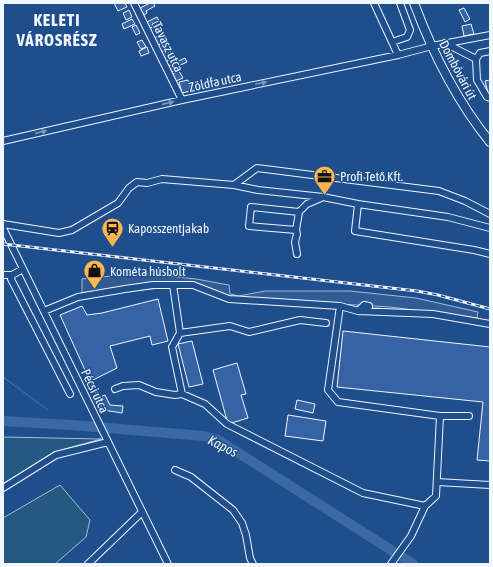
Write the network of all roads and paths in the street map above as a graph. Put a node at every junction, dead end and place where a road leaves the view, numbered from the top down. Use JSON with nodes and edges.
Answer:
{"nodes":[{"id":1,"x":134,"y":3,"type":"edge"},
{"id":2,"x":374,"y":3,"type":"edge"},
{"id":3,"x":400,"y":3,"type":"edge"},
{"id":4,"x":414,"y":3,"type":"edge"},
{"id":5,"x":490,"y":35,"type":"edge"},
{"id":6,"x":392,"y":42,"type":"junction"},
{"id":7,"x":445,"y":43,"type":"junction"},
{"id":8,"x":432,"y":46,"type":"junction"},
{"id":9,"x":490,"y":51,"type":"edge"},
{"id":10,"x":398,"y":55,"type":"junction"},
{"id":11,"x":476,"y":59,"type":"junction"},
{"id":12,"x":490,"y":98,"type":"edge"},
{"id":13,"x":182,"y":100,"type":"junction"},
{"id":14,"x":3,"y":141,"type":"edge"},
{"id":15,"x":490,"y":142,"type":"edge"},
{"id":16,"x":234,"y":185,"type":"junction"},
{"id":17,"x":323,"y":198,"type":"junction"},
{"id":18,"x":358,"y":204,"type":"junction"},
{"id":19,"x":299,"y":212,"type":"junction"},
{"id":20,"x":490,"y":214,"type":"edge"},
{"id":21,"x":3,"y":224,"type":"edge"},
{"id":22,"x":3,"y":228,"type":"edge"},
{"id":23,"x":490,"y":228,"type":"edge"},
{"id":24,"x":296,"y":230,"type":"junction"},
{"id":25,"x":297,"y":254,"type":"dead end"},
{"id":26,"x":490,"y":254,"type":"edge"},
{"id":27,"x":23,"y":269,"type":"junction"},
{"id":28,"x":3,"y":275,"type":"edge"},
{"id":29,"x":12,"y":275,"type":"junction"},
{"id":30,"x":173,"y":285,"type":"junction"},
{"id":31,"x":340,"y":306,"type":"junction"},
{"id":32,"x":44,"y":311,"type":"junction"},
{"id":33,"x":326,"y":323,"type":"dead end"},
{"id":34,"x":490,"y":324,"type":"edge"},
{"id":35,"x":180,"y":333,"type":"junction"},
{"id":36,"x":115,"y":389,"type":"dead end"},
{"id":37,"x":70,"y":394,"type":"dead end"},
{"id":38,"x":182,"y":394,"type":"junction"},
{"id":39,"x":440,"y":416,"type":"junction"},
{"id":40,"x":469,"y":416,"type":"dead end"},
{"id":41,"x":106,"y":439,"type":"junction"},
{"id":42,"x":175,"y":470,"type":"dead end"},
{"id":43,"x":438,"y":482,"type":"junction"},
{"id":44,"x":490,"y":485,"type":"edge"},
{"id":45,"x":3,"y":488,"type":"edge"},
{"id":46,"x":425,"y":506,"type":"junction"},
{"id":47,"x":142,"y":512,"type":"junction"},
{"id":48,"x":88,"y":564,"type":"edge"},
{"id":49,"x":168,"y":564,"type":"edge"},
{"id":50,"x":253,"y":564,"type":"edge"},
{"id":51,"x":391,"y":564,"type":"edge"}],
"edges":[{"from":1,"to":13,"type":"street","name":"Tavasz utca"},
{"from":2,"to":6,"type":"street"},
{"from":3,"to":6,"type":"street"},
{"from":4,"to":8,"type":"main road","name":"Dombóvári út"},
{"from":5,"to":7,"type":"street","name":"Zöldfa utca"},
{"from":6,"to":10,"type":"street"},
{"from":7,"to":8,"type":"street","name":"Zöldfa utca"},
{"from":7,"to":11,"type":"street"},
{"from":8,"to":10,"type":"street","name":"Zöldfa utca"},
{"from":8,"to":15,"type":"main road","name":"Dombóvári út"},
{"from":9,"to":11,"type":"street"},
{"from":13,"to":10,"type":"street","name":"Zöldfa utca","one_way":true},
{"from":11,"to":12,"type":"street"},
{"from":14,"to":13,"type":"street","name":"Zöldfa utca","one_way":true},
{"from":16,"to":17,"type":"street"},
{"from":16,"to":20,"type":"street"},
{"from":16,"to":21,"type":"street"},
{"from":17,"to":18,"type":"street"},
{"from":17,"to":19,"type":"street"},
{"from":18,"to":23,"type":"street"},
{"from":18,"to":26,"type":"street"},
{"from":19,"to":24,"type":"street"},
{"from":19,"to":24,"type":"street"},
{"from":22,"to":27,"type":"street","name":"Pécsi utca"},
{"from":24,"to":25,"type":"street"},
{"from":27,"to":29,"type":"street"},
{"from":27,"to":32,"type":"street","name":"Pécsi utca"},
{"from":28,"to":29,"type":"street"},
{"from":29,"to":37,"type":"street"},
{"from":30,"to":31,"type":"street"},
{"from":30,"to":32,"type":"street"},
{"from":30,"to":35,"type":"street"},
{"from":31,"to":34,"type":"street"},
{"from":31,"to":39,"type":"street"},
{"from":32,"to":41,"type":"street","name":"Pécsi utca"},
{"from":33,"to":35,"type":"street"},
{"from":35,"to":38,"type":"street"},
{"from":36,"to":38,"type":"street"},
{"from":38,"to":46,"type":"street"},
{"from":39,"to":40,"type":"street"},
{"from":39,"to":43,"type":"street"},
{"from":41,"to":45,"type":"street"},
{"from":41,"to":47,"type":"street","name":"Pécsi utca"},
{"from":42,"to":50,"type":"street"},
{"from":43,"to":44,"type":"street"},
{"from":43,"to":46,"type":"street"},
{"from":46,"to":51,"type":"street"},
{"from":47,"to":48,"type":"street"},
{"from":47,"to":49,"type":"street","name":"Pécsi utca"}]}
